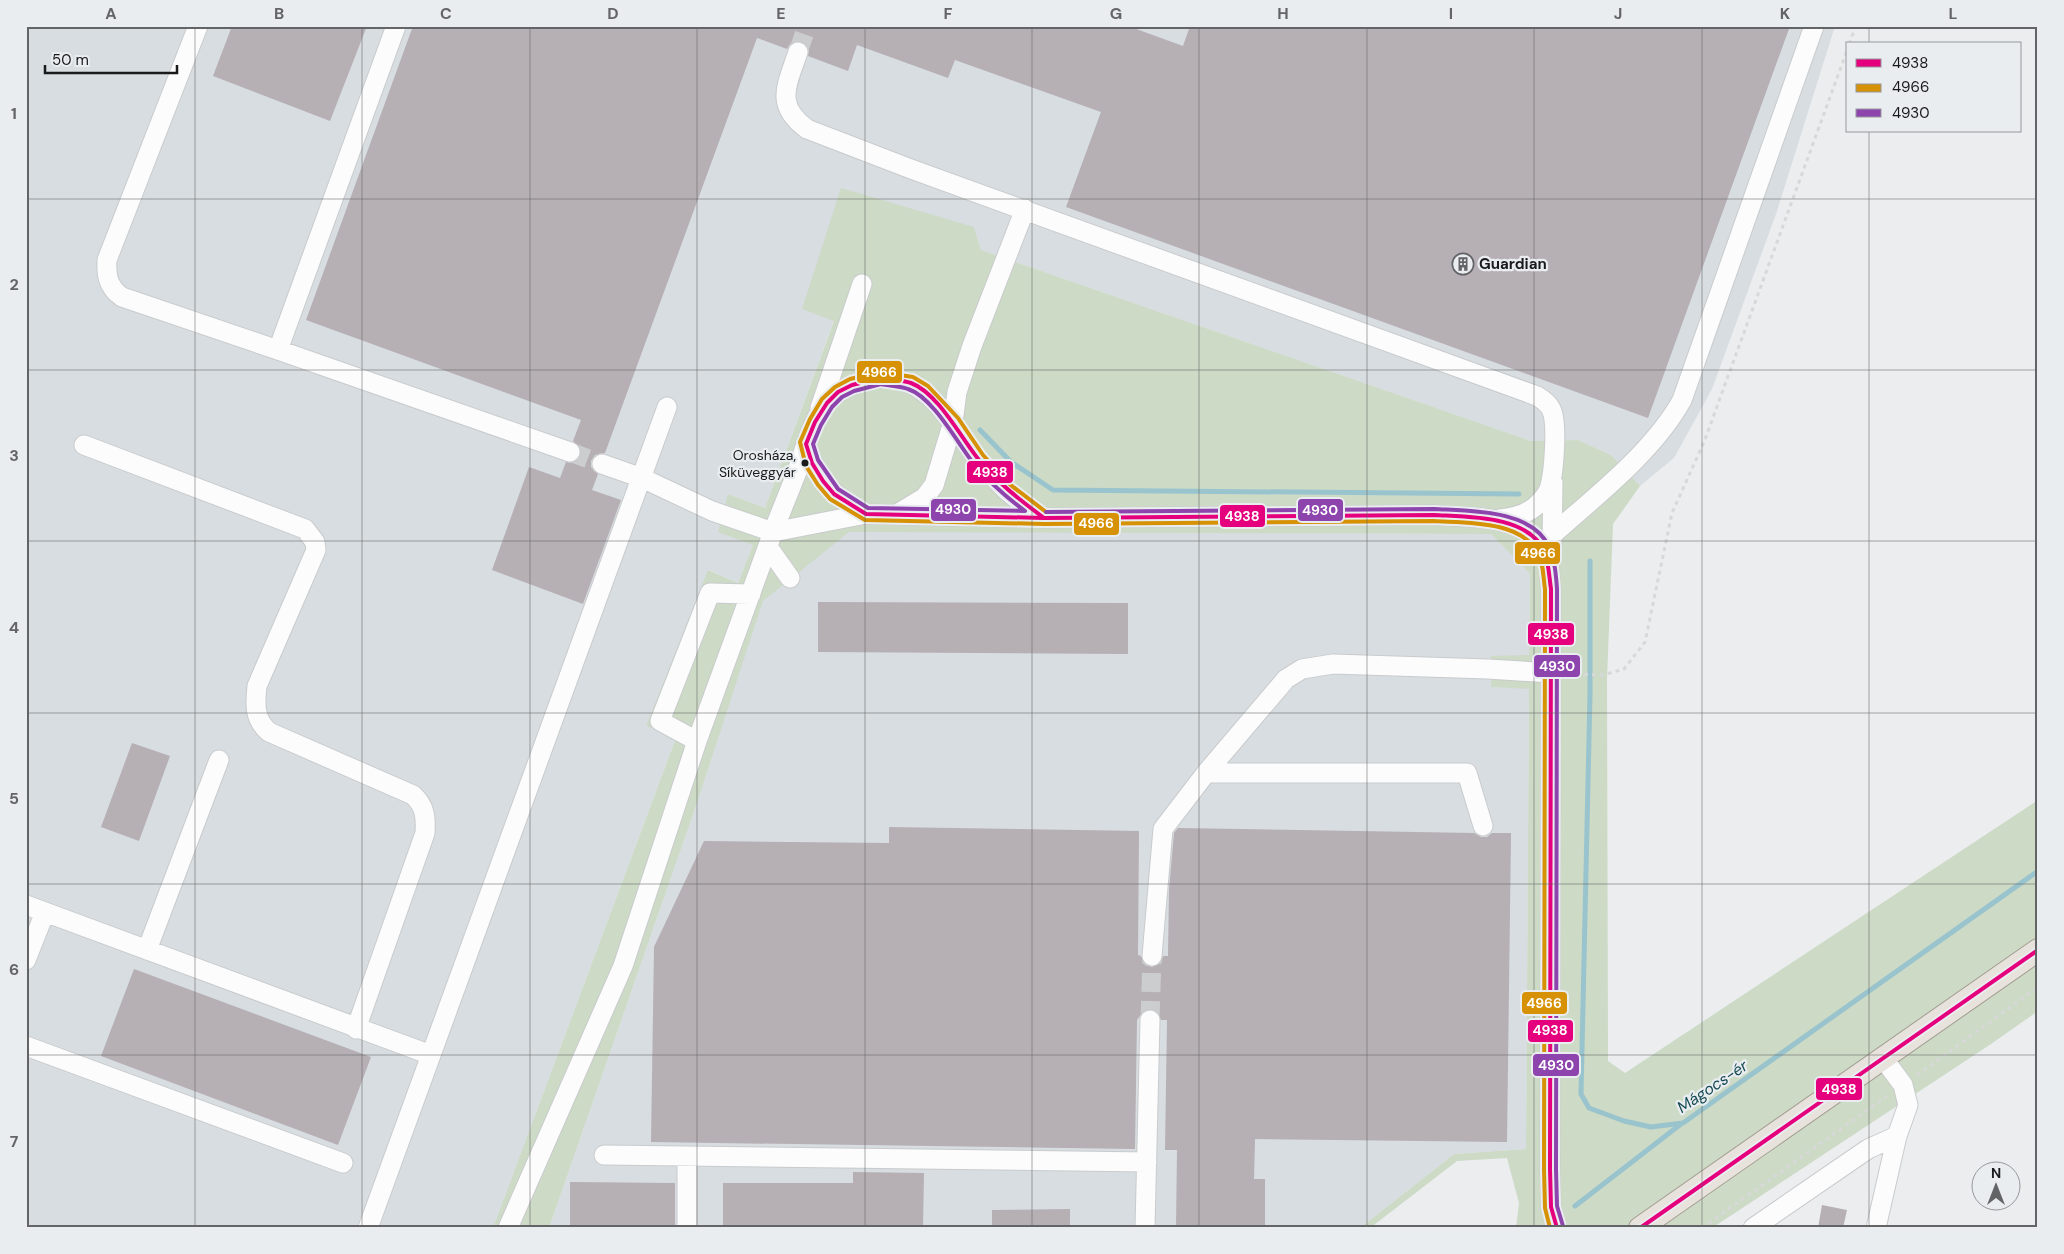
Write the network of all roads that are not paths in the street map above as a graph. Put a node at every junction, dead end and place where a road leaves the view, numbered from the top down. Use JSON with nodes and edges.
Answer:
{"nodes":[{"id":1,"x":198,"y":26,"type":"edge"},
{"id":2,"x":396,"y":26,"type":"edge"},
{"id":3,"x":1814,"y":26,"type":"edge"},
{"id":4,"x":798,"y":52,"type":"tunnel mouth"},
{"id":5,"x":1025,"y":209,"type":"junction"},
{"id":6,"x":862,"y":284,"type":"dead end"},
{"id":7,"x":278,"y":350,"type":"junction"},
{"id":8,"x":667,"y":407,"type":"dead end"},
{"id":9,"x":815,"y":422,"type":"junction"},
{"id":10,"x":953,"y":422,"type":"junction"},
{"id":11,"x":84,"y":444,"type":"dead end"},
{"id":12,"x":806,"y":444,"type":"junction"},
{"id":13,"x":570,"y":452,"type":"tunnel mouth"},
{"id":14,"x":602,"y":464,"type":"tunnel mouth"},
{"id":15,"x":1554,"y":468,"type":"junction"},
{"id":16,"x":642,"y":478,"type":"junction"},
{"id":17,"x":866,"y":514,"type":"junction"},
{"id":18,"x":896,"y":515,"type":"junction"},
{"id":19,"x":1044,"y":518,"type":"junction"},
{"id":20,"x":1494,"y":519,"type":"junction"},
{"id":21,"x":1552,"y":535,"type":"junction"},
{"id":22,"x":771,"y":540,"type":"junction"},
{"id":23,"x":790,"y":578,"type":"dead end"},
{"id":24,"x":1551,"y":589,"type":"junction"},
{"id":25,"x":751,"y":594,"type":"junction"},
{"id":26,"x":1552,"y":673,"type":"junction"},
{"id":27,"x":697,"y":740,"type":"junction"},
{"id":28,"x":219,"y":760,"type":"dead end"},
{"id":29,"x":1206,"y":773,"type":"junction"},
{"id":30,"x":1483,"y":826,"type":"dead end"},
{"id":31,"x":26,"y":905,"type":"edge"},
{"id":32,"x":45,"y":912,"type":"junction"},
{"id":33,"x":147,"y":950,"type":"junction"},
{"id":34,"x":2038,"y":950,"type":"edge"},
{"id":35,"x":1152,"y":956,"type":"tunnel mouth"},
{"id":36,"x":26,"y":960,"type":"edge"},
{"id":37,"x":1150,"y":1020,"type":"tunnel mouth"},
{"id":38,"x":356,"y":1028,"type":"junction"},
{"id":39,"x":26,"y":1046,"type":"edge"},
{"id":40,"x":431,"y":1055,"type":"junction"},
{"id":41,"x":1883,"y":1058,"type":"junction"},
{"id":42,"x":1897,"y":1136,"type":"junction"},
{"id":43,"x":604,"y":1155,"type":"dead end"},
{"id":44,"x":687,"y":1156,"type":"junction"},
{"id":45,"x":1146,"y":1162,"type":"junction"},
{"id":46,"x":343,"y":1163,"type":"dead end"},
{"id":47,"x":368,"y":1228,"type":"edge"},
{"id":48,"x":508,"y":1228,"type":"edge"},
{"id":49,"x":687,"y":1228,"type":"edge"},
{"id":50,"x":1145,"y":1228,"type":"edge"},
{"id":51,"x":1557,"y":1228,"type":"edge"},
{"id":52,"x":1640,"y":1228,"type":"edge"},
{"id":53,"x":1753,"y":1228,"type":"edge"},
{"id":54,"x":1876,"y":1228,"type":"edge"}],
"edges":[{"from":1,"to":7,"type":"street"},
{"from":2,"to":7,"type":"street"},
{"from":3,"to":21,"type":"street"},
{"from":4,"to":5,"type":"street"},
{"from":5,"to":10,"type":"street"},
{"from":5,"to":15,"type":"street"},
{"from":6,"to":9,"type":"street"},
{"from":7,"to":13,"type":"street"},
{"from":8,"to":16,"type":"street"},
{"from":9,"to":10,"type":"street"},
{"from":9,"to":12,"type":"street"},
{"from":10,"to":18,"type":"street"},
{"from":10,"to":19,"type":"street"},
{"from":11,"to":38,"type":"street"},
{"from":12,"to":17,"type":"street"},
{"from":12,"to":22,"type":"street"},
{"from":14,"to":16,"type":"street"},
{"from":15,"to":20,"type":"street"},
{"from":15,"to":21,"type":"street"},
{"from":16,"to":22,"type":"street"},
{"from":16,"to":40,"type":"street"},
{"from":17,"to":18,"type":"street"},
{"from":17,"to":22,"type":"street"},
{"from":18,"to":19,"type":"street"},
{"from":19,"to":20,"type":"street"},
{"from":20,"to":24,"type":"street"},
{"from":21,"to":24,"type":"street"},
{"from":22,"to":23,"type":"street"},
{"from":22,"to":25,"type":"street"},
{"from":24,"to":26,"type":"street"},
{"from":25,"to":27,"type":"street"},
{"from":25,"to":27,"type":"street"},
{"from":26,"to":29,"type":"street"},
{"from":26,"to":51,"type":"street"},
{"from":27,"to":48,"type":"street"},
{"from":28,"to":33,"type":"street"},
{"from":29,"to":30,"type":"street"},
{"from":29,"to":35,"type":"street"},
{"from":31,"to":32,"type":"street"},
{"from":32,"to":33,"type":"street"},
{"from":32,"to":36,"type":"street"},
{"from":33,"to":38,"type":"street"},
{"from":34,"to":41,"type":"main road"},
{"from":37,"to":45,"type":"street"},
{"from":38,"to":40,"type":"street"},
{"from":39,"to":46,"type":"street"},
{"from":40,"to":47,"type":"street"},
{"from":41,"to":42,"type":"street"},
{"from":41,"to":52,"type":"main road"},
{"from":42,"to":53,"type":"street"},
{"from":42,"to":54,"type":"street"},
{"from":43,"to":44,"type":"street"},
{"from":44,"to":45,"type":"street"},
{"from":44,"to":49,"type":"street"},
{"from":45,"to":50,"type":"street"}]}
